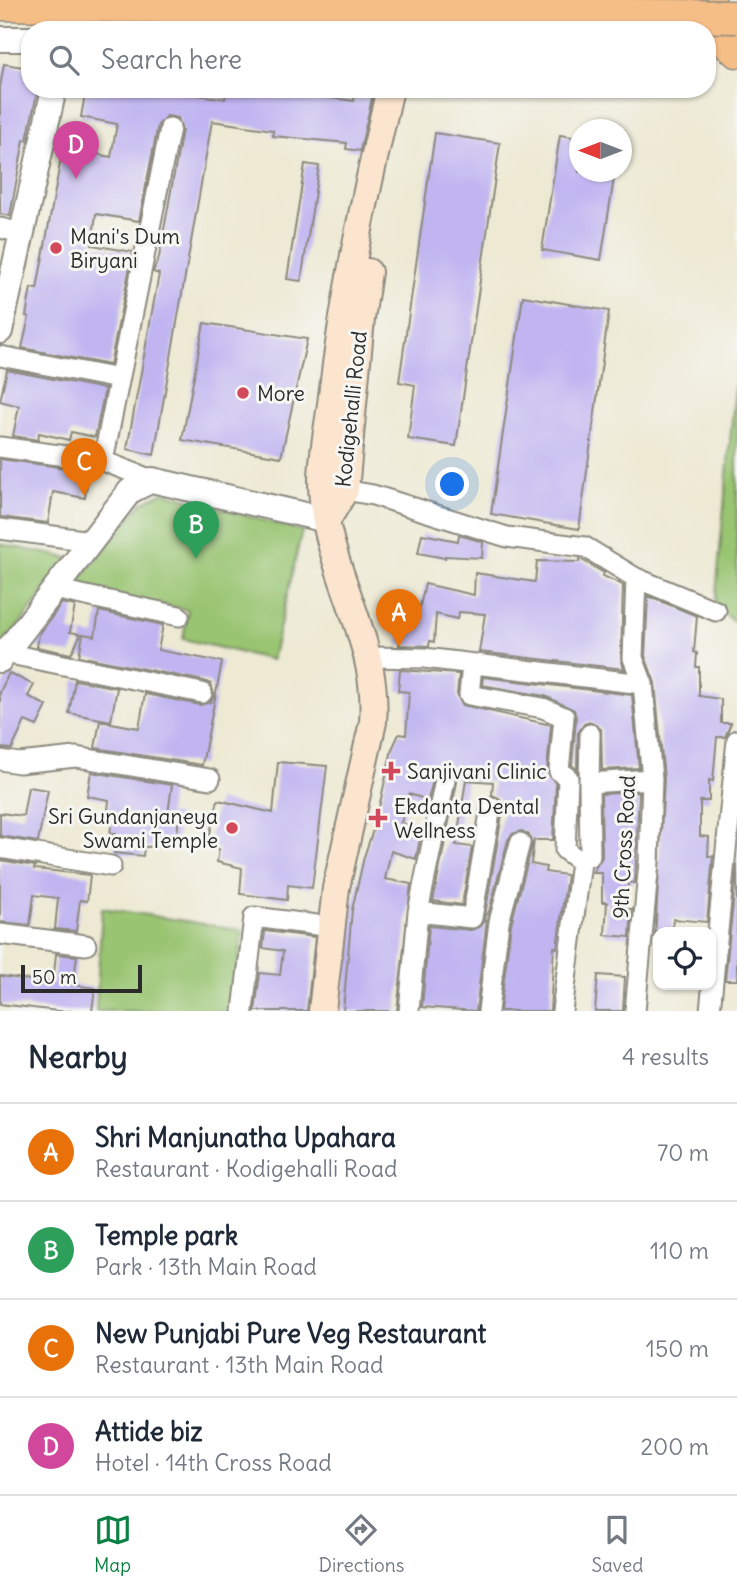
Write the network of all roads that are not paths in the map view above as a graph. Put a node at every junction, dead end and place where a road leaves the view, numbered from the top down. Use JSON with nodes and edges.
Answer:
{"nodes":[{"id":1,"x":409,"y":0,"type":"edge"},
{"id":2,"x":709,"y":0,"type":"edge"},
{"id":3,"x":0,"y":4,"type":"edge"},
{"id":4,"x":0,"y":13,"type":"edge"},
{"id":5,"x":737,"y":17,"type":"edge"},
{"id":6,"x":257,"y":21,"type":"edge"},
{"id":7,"x":408,"y":21,"type":"edge"},
{"id":8,"x":712,"y":21,"type":"edge"},
{"id":9,"x":716,"y":33,"type":"edge"},
{"id":10,"x":0,"y":39,"type":"edge"},
{"id":11,"x":21,"y":39,"type":"edge"},
{"id":12,"x":737,"y":52,"type":"edge"},
{"id":13,"x":716,"y":53,"type":"edge"},
{"id":14,"x":51,"y":98,"type":"edge"},
{"id":15,"x":388,"y":98,"type":"edge"},
{"id":16,"x":404,"y":98,"type":"edge"},
{"id":17,"x":170,"y":128,"type":"dead end"},
{"id":18,"x":11,"y":231,"type":"edge"},
{"id":19,"x":4,"y":291,"type":"edge"},
{"id":20,"x":0,"y":331,"type":"edge"},
{"id":21,"x":0,"y":356,"type":"edge"},
{"id":22,"x":119,"y":379,"type":"junction"},
{"id":23,"x":0,"y":447,"type":"edge"},
{"id":24,"x":103,"y":461,"type":"junction"},
{"id":25,"x":152,"y":480,"type":"junction"},
{"id":26,"x":345,"y":490,"type":"junction"},
{"id":27,"x":327,"y":520,"type":"junction"},
{"id":28,"x":0,"y":529,"type":"edge"},
{"id":29,"x":91,"y":541,"type":"junction"},
{"id":30,"x":636,"y":578,"type":"junction"},
{"id":31,"x":54,"y":589,"type":"junction"},
{"id":32,"x":716,"y":611,"type":"dead end"},
{"id":33,"x":179,"y":616,"type":"dead end"},
{"id":34,"x":3,"y":656,"type":"edge"},
{"id":35,"x":370,"y":657,"type":"junction"},
{"id":36,"x":472,"y":664,"type":"junction"},
{"id":37,"x":643,"y":684,"type":"junction"},
{"id":38,"x":202,"y":693,"type":"dead end"},
{"id":39,"x":590,"y":734,"type":"dead end"},
{"id":40,"x":737,"y":740,"type":"edge"},
{"id":41,"x":0,"y":760,"type":"edge"},
{"id":42,"x":210,"y":779,"type":"dead end"},
{"id":43,"x":652,"y":779,"type":"junction"},
{"id":44,"x":445,"y":780,"type":"dead end"},
{"id":45,"x":589,"y":783,"type":"junction"},
{"id":46,"x":491,"y":807,"type":"dead end"},
{"id":47,"x":520,"y":843,"type":"dead end"},
{"id":48,"x":0,"y":848,"type":"edge"},
{"id":49,"x":590,"y":856,"type":"dead end"},
{"id":50,"x":111,"y":866,"type":"dead end"},
{"id":51,"x":728,"y":890,"type":"edge"},
{"id":52,"x":418,"y":912,"type":"junction"},
{"id":53,"x":472,"y":918,"type":"junction"},
{"id":54,"x":499,"y":922,"type":"junction"},
{"id":55,"x":332,"y":927,"type":"junction"},
{"id":56,"x":0,"y":934,"type":"edge"},
{"id":57,"x":86,"y":945,"type":"dead end"},
{"id":58,"x":243,"y":1011,"type":"edge"},
{"id":59,"x":322,"y":1011,"type":"edge"},
{"id":60,"x":408,"y":1011,"type":"edge"},
{"id":61,"x":488,"y":1011,"type":"edge"},
{"id":62,"x":562,"y":1011,"type":"edge"},
{"id":63,"x":635,"y":1011,"type":"edge"},
{"id":64,"x":710,"y":1011,"type":"edge"}],
"edges":[{"from":1,"to":7,"type":"main road"},
{"from":2,"to":8,"type":"highway"},
{"from":3,"to":5,"type":"highway","bridge":true},
{"from":4,"to":6,"type":"highway"},
{"from":9,"to":12,"type":"highway"},
{"from":10,"to":11,"type":"street"},
{"from":12,"to":13,"type":"highway"},
{"from":14,"to":18,"type":"street"},
{"from":15,"to":27,"type":"main road"},
{"from":16,"to":26,"type":"main road","name":"Kodigehalli Road"},
{"from":17,"to":22,"type":"street"},
{"from":18,"to":19,"type":"street"},
{"from":19,"to":20,"type":"street"},
{"from":21,"to":22,"type":"street"},
{"from":22,"to":24,"type":"street"},
{"from":23,"to":24,"type":"street"},
{"from":24,"to":25,"type":"street"},
{"from":25,"to":27,"type":"street"},
{"from":25,"to":29,"type":"street"},
{"from":26,"to":27,"type":"main road","name":"Kodigehalli Road"},
{"from":26,"to":30,"type":"street"},
{"from":27,"to":35,"type":"main road"},
{"from":28,"to":29,"type":"street"},
{"from":29,"to":31,"type":"street"},
{"from":30,"to":32,"type":"street"},
{"from":30,"to":37,"type":"street","name":"9th Cross Road"},
{"from":31,"to":33,"type":"street"},
{"from":31,"to":34,"type":"street"},
{"from":34,"to":38,"type":"street"},
{"from":35,"to":36,"type":"street"},
{"from":35,"to":55,"type":"main road"},
{"from":36,"to":37,"type":"street"},
{"from":36,"to":62,"type":"street"},
{"from":37,"to":43,"type":"street","name":"9th Cross Road"},
{"from":39,"to":45,"type":"street"},
{"from":40,"to":51,"type":"street"},
{"from":41,"to":42,"type":"street"},
{"from":43,"to":45,"type":"street"},
{"from":43,"to":63,"type":"street","name":"9th Cross Road"},
{"from":44,"to":52,"type":"street"},
{"from":45,"to":49,"type":"street"},
{"from":46,"to":53,"type":"street"},
{"from":47,"to":54,"type":"street"},
{"from":48,"to":50,"type":"street"},
{"from":51,"to":64,"type":"street"},
{"from":52,"to":53,"type":"street"},
{"from":52,"to":60,"type":"street"},
{"from":53,"to":54,"type":"street"},
{"from":54,"to":61,"type":"street"},
{"from":55,"to":58,"type":"street"},
{"from":55,"to":59,"type":"main road"},
{"from":56,"to":57,"type":"street"}]}
